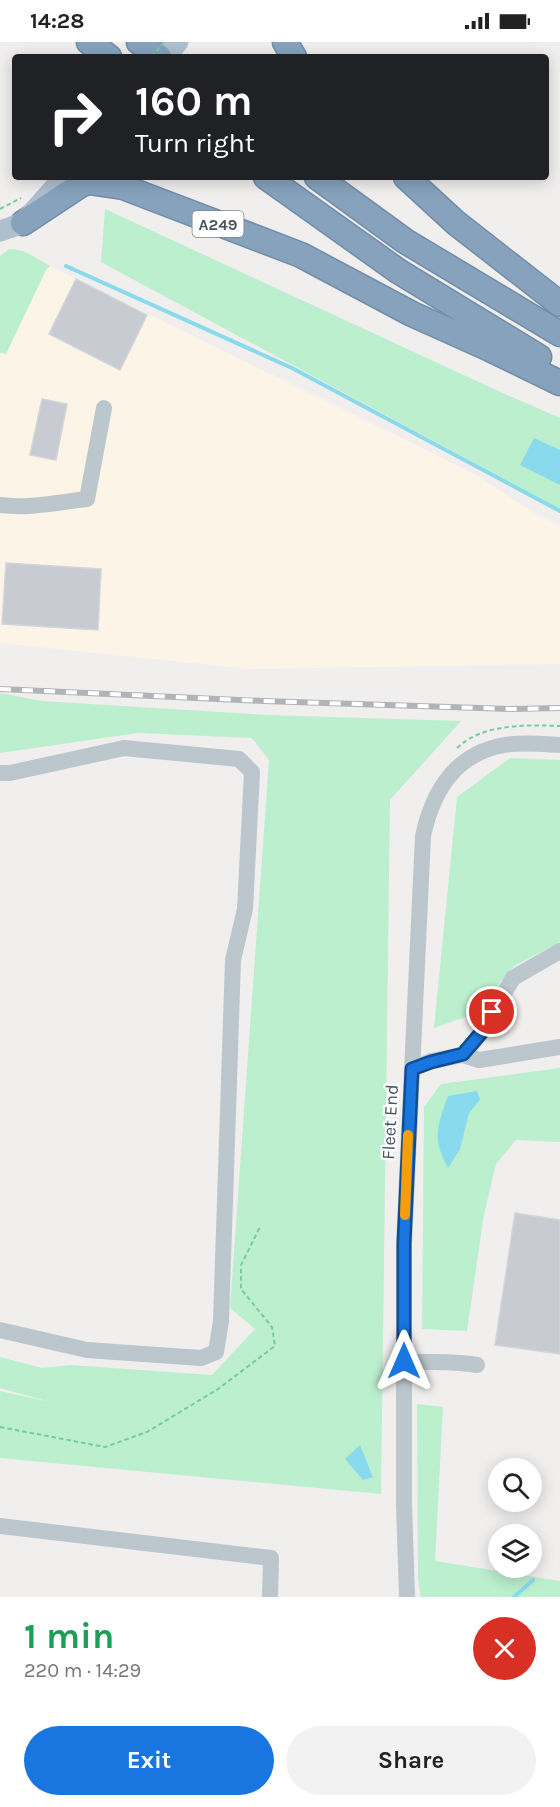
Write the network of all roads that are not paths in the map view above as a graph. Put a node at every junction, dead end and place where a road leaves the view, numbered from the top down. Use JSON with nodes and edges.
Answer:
{"nodes":[{"id":1,"x":89,"y":42,"type":"edge"},
{"id":2,"x":139,"y":42,"type":"edge"},
{"id":3,"x":169,"y":48,"type":"edge"},
{"id":4,"x":105,"y":54,"type":"edge"},
{"id":5,"x":61,"y":180,"type":"edge"},
{"id":6,"x":270,"y":180,"type":"edge"},
{"id":7,"x":321,"y":180,"type":"edge"},
{"id":8,"x":409,"y":180,"type":"edge"},
{"id":9,"x":23,"y":223,"type":"junction"},
{"id":10,"x":0,"y":231,"type":"edge"},
{"id":11,"x":0,"y":236,"type":"edge"},
{"id":12,"x":560,"y":304,"type":"edge"},
{"id":13,"x":560,"y":334,"type":"edge"},
{"id":14,"x":560,"y":368,"type":"edge"},
{"id":15,"x":560,"y":383,"type":"edge"},
{"id":16,"x":104,"y":408,"type":"dead end"},
{"id":17,"x":0,"y":505,"type":"edge"},
{"id":18,"x":560,"y":745,"type":"edge"},
{"id":19,"x":0,"y":773,"type":"edge"},
{"id":20,"x":560,"y":951,"type":"edge"},
{"id":21,"x":560,"y":1047,"type":"edge"},
{"id":22,"x":463,"y":1054,"type":"junction"},
{"id":23,"x":412,"y":1069,"type":"junction"},
{"id":24,"x":0,"y":1330,"type":"edge"},
{"id":25,"x":404,"y":1361,"type":"junction"},
{"id":26,"x":477,"y":1365,"type":"dead end"},
{"id":27,"x":0,"y":1526,"type":"edge"},
{"id":28,"x":271,"y":1589,"type":"edge"},
{"id":29,"x":407,"y":1597,"type":"edge"}],
"edges":[{"from":1,"to":4,"type":"highway"},
{"from":2,"to":3,"type":"highway"},
{"from":5,"to":9,"type":"main road"},
{"from":6,"to":14,"type":"highway"},
{"from":7,"to":13,"type":"highway"},
{"from":8,"to":12,"type":"highway"},
{"from":9,"to":10,"type":"main road"},
{"from":9,"to":11,"type":"main road"},
{"from":9,"to":15,"type":"highway","number":"A249"},
{"from":16,"to":17,"type":"street"},
{"from":18,"to":23,"type":"street","name":"Fleet End"},
{"from":19,"to":24,"type":"street"},
{"from":20,"to":22,"type":"street"},
{"from":21,"to":22,"type":"street"},
{"from":22,"to":23,"type":"street"},
{"from":23,"to":25,"type":"street","name":"Fleet End"},
{"from":25,"to":26,"type":"street"},
{"from":25,"to":29,"type":"street","name":"Fleet End"},
{"from":27,"to":28,"type":"street"}]}
